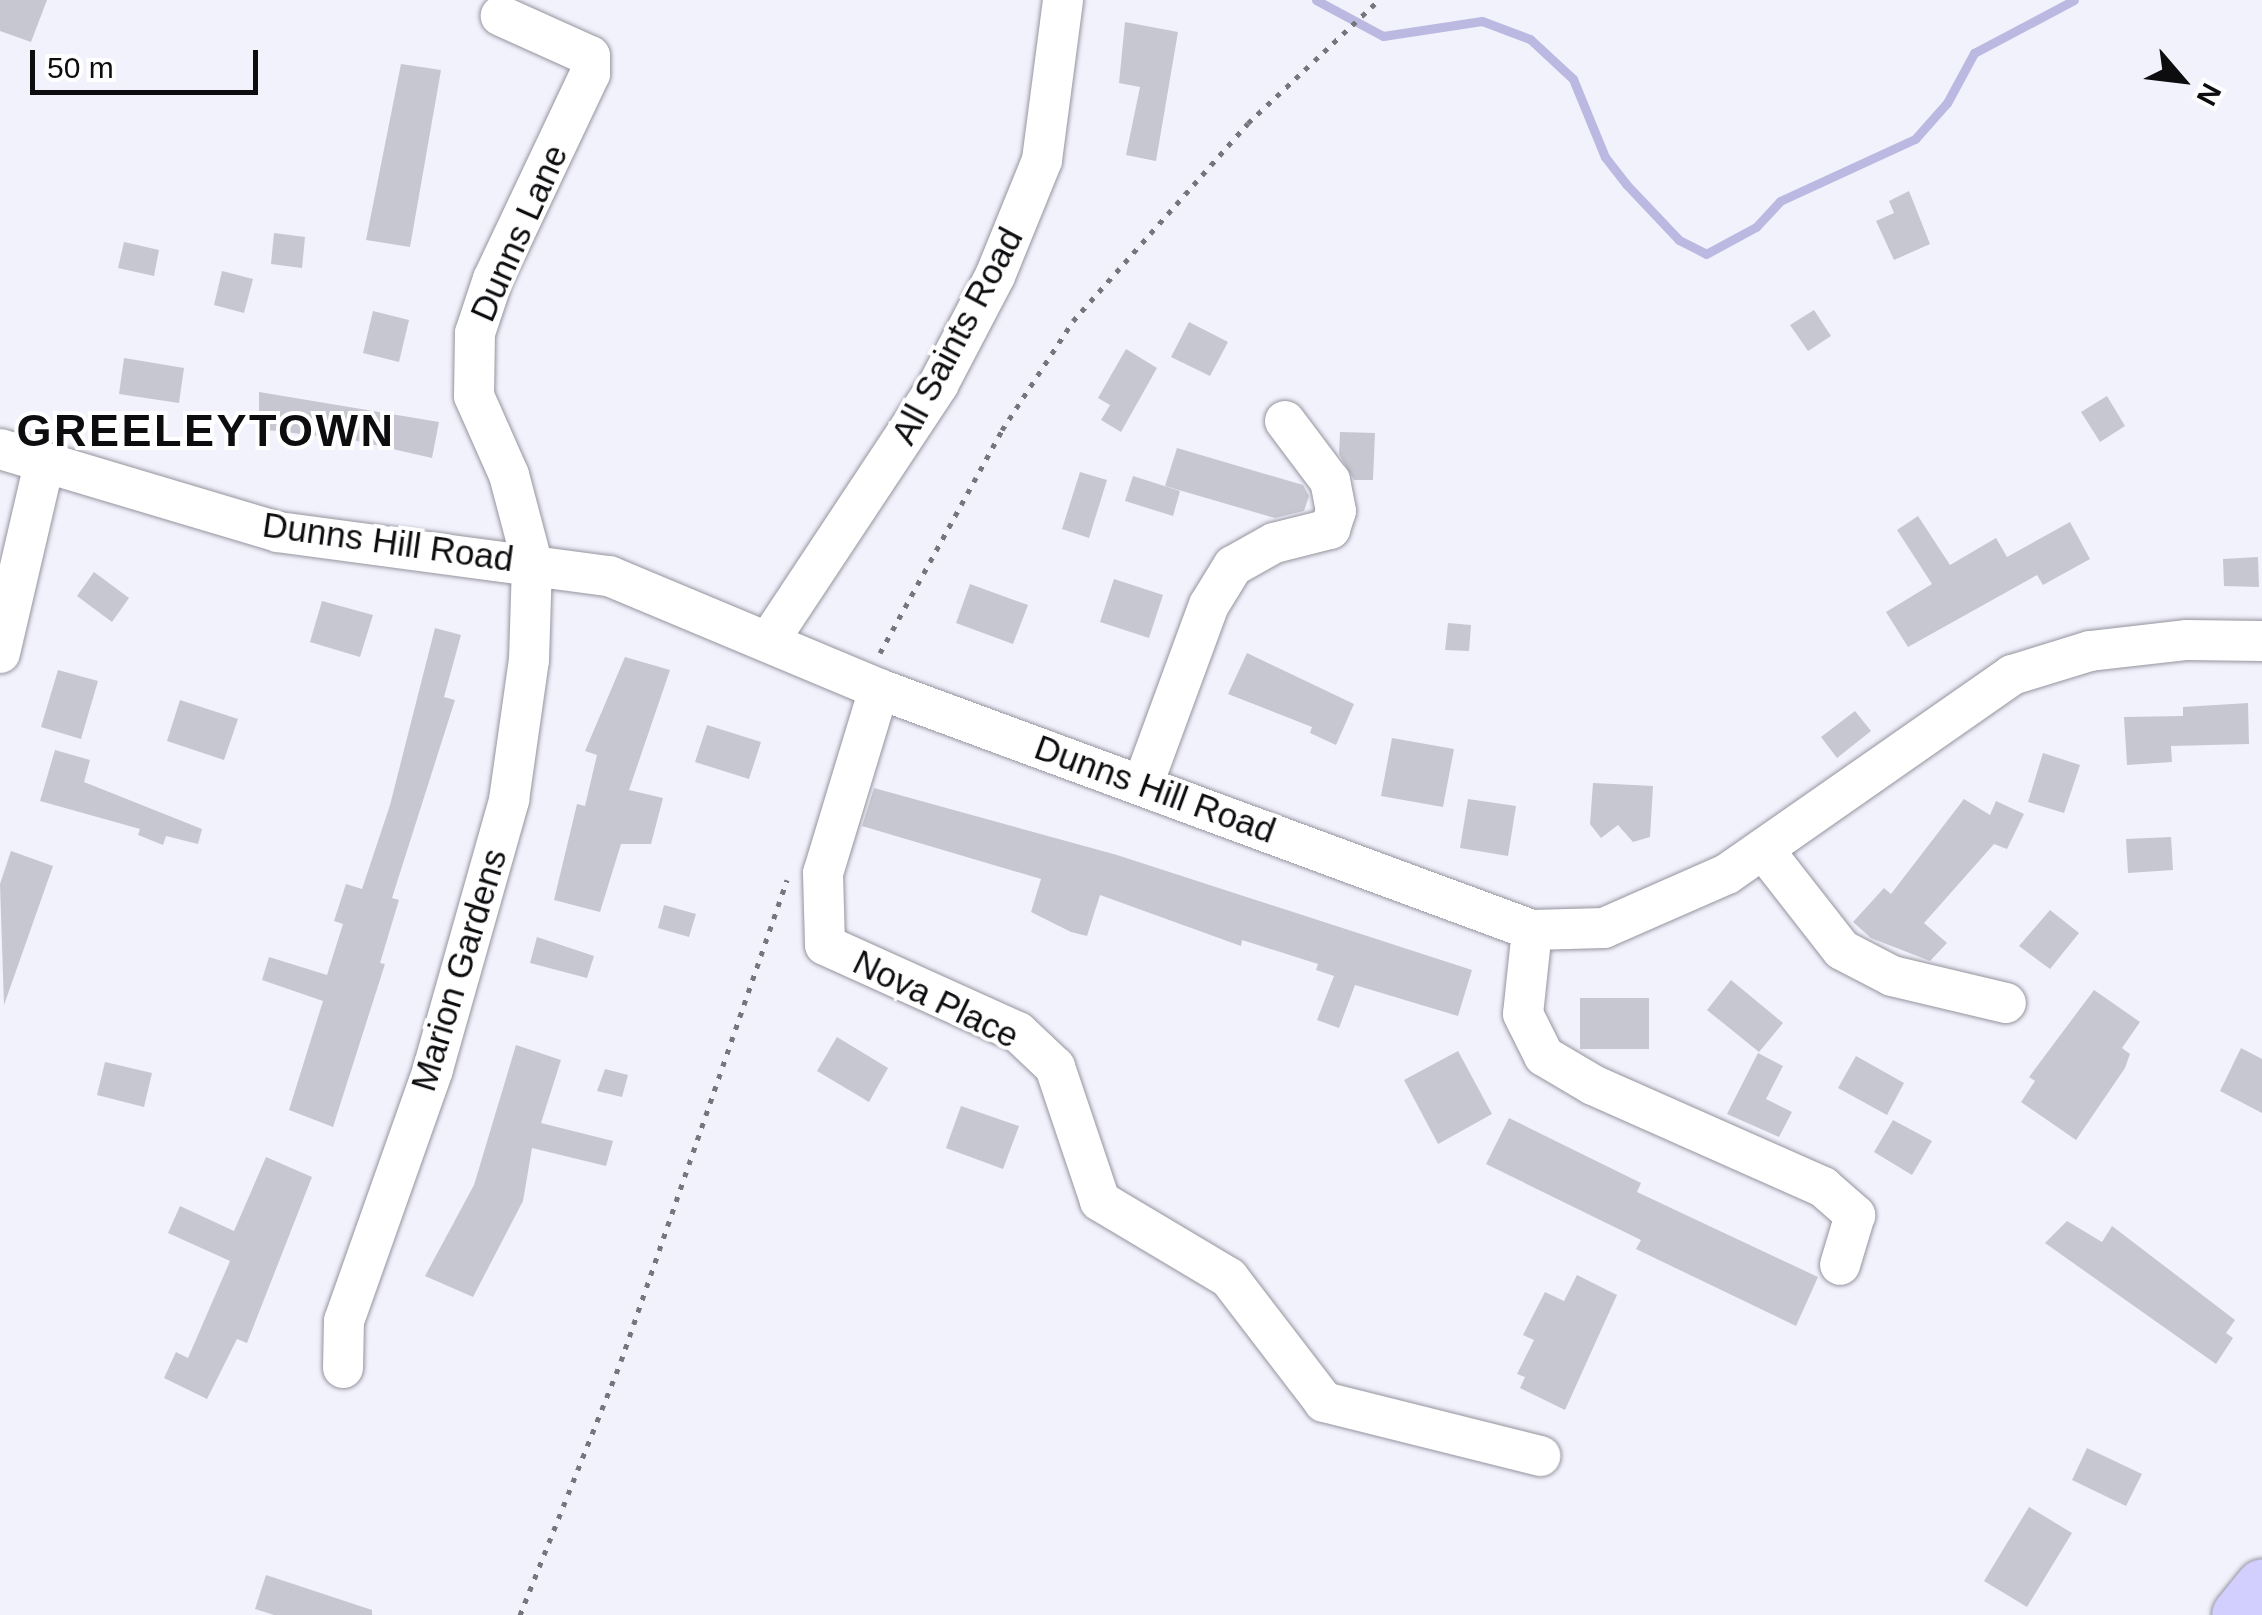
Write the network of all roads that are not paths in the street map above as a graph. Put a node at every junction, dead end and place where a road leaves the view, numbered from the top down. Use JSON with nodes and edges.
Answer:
{"nodes":[{"id":1,"x":1063,"y":0,"type":"edge"},
{"id":2,"x":502,"y":16,"type":"dead end"},
{"id":3,"x":1284,"y":421,"type":"dead end"},
{"id":4,"x":0,"y":449,"type":"edge"},
{"id":5,"x":44,"y":464,"type":"junction"},
{"id":6,"x":532,"y":562,"type":"junction"},
{"id":7,"x":770,"y":639,"type":"junction"},
{"id":8,"x":2262,"y":641,"type":"edge"},
{"id":9,"x":0,"y":653,"type":"edge"},
{"id":10,"x":879,"y":689,"type":"junction"},
{"id":11,"x":1143,"y":784,"type":"junction"},
{"id":12,"x":1763,"y":849,"type":"junction"},
{"id":13,"x":1532,"y":930,"type":"junction"},
{"id":14,"x":2006,"y":1003,"type":"dead end"},
{"id":15,"x":1840,"y":1265,"type":"dead end"},
{"id":16,"x":342,"y":1368,"type":"dead end"},
{"id":17,"x":1540,"y":1456,"type":"dead end"},
{"id":18,"x":2262,"y":1586,"type":"edge"},
{"id":19,"x":2238,"y":1615,"type":"edge"}],
"edges":[{"from":1,"to":7,"type":"street","name":"All Saints Road"},
{"from":2,"to":6,"type":"street","name":"Dunns Lane"},
{"from":3,"to":11,"type":"street"},
{"from":4,"to":5,"type":"street","name":"Dunns Hill Road"},
{"from":5,"to":6,"type":"street","name":"Dunns Hill Road"},
{"from":5,"to":9,"type":"street"},
{"from":6,"to":7,"type":"street","name":"Dunns Hill Road"},
{"from":6,"to":16,"type":"street","name":"Marion Gardens"},
{"from":7,"to":10,"type":"street","name":"Dunns Hill Road"},
{"from":8,"to":12,"type":"street","name":"Dunns Hill Road"},
{"from":10,"to":11,"type":"street","name":"Dunns Hill Road"},
{"from":10,"to":17,"type":"street","name":"Nova Place"},
{"from":11,"to":13,"type":"street","name":"Dunns Hill Road"},
{"from":12,"to":13,"type":"street","name":"Dunns Hill Road"},
{"from":12,"to":14,"type":"street"},
{"from":13,"to":15,"type":"street"},
{"from":18,"to":19,"type":"main road"}]}
